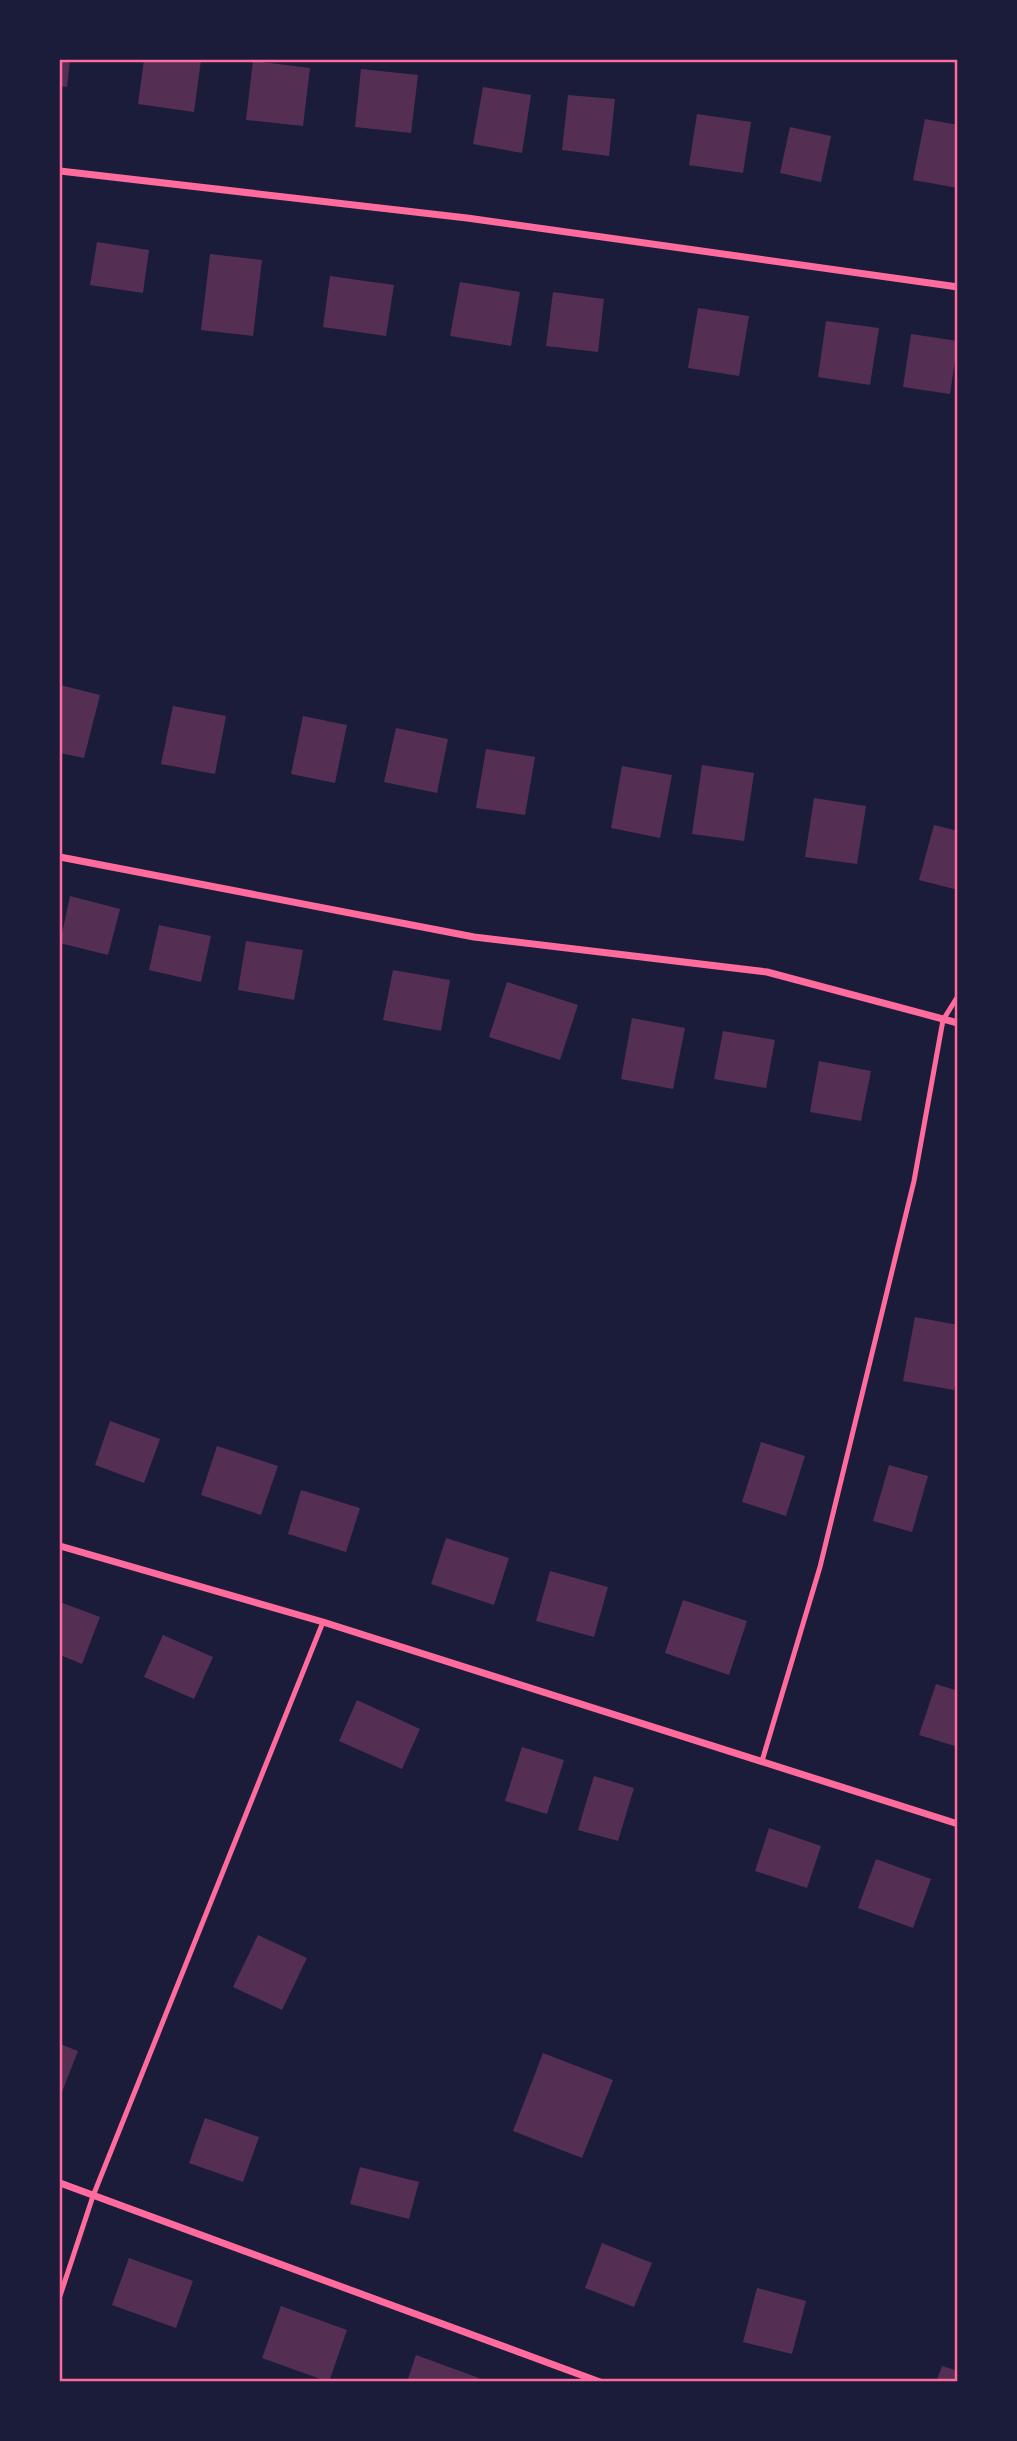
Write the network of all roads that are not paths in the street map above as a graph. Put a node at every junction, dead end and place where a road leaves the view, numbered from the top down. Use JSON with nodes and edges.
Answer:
{"nodes":[{"id":1,"x":60,"y":171,"type":"edge"},
{"id":2,"x":957,"y":286,"type":"edge"},
{"id":3,"x":60,"y":857,"type":"edge"},
{"id":4,"x":957,"y":996,"type":"edge"},
{"id":5,"x":943,"y":1020,"type":"junction"},
{"id":6,"x":957,"y":1023,"type":"edge"},
{"id":7,"x":60,"y":1546,"type":"edge"},
{"id":8,"x":323,"y":1622,"type":"junction"},
{"id":9,"x":762,"y":1761,"type":"junction"},
{"id":10,"x":957,"y":1824,"type":"edge"},
{"id":11,"x":60,"y":2183,"type":"edge"},
{"id":12,"x":93,"y":2196,"type":"junction"},
{"id":13,"x":60,"y":2296,"type":"edge"},
{"id":14,"x":600,"y":2382,"type":"edge"}],
"edges":[{"from":1,"to":2,"type":"street"},
{"from":3,"to":5,"type":"street"},
{"from":4,"to":5,"type":"lane"},
{"from":5,"to":6,"type":"street"},
{"from":5,"to":9,"type":"lane"},
{"from":7,"to":8,"type":"street"},
{"from":8,"to":9,"type":"street"},
{"from":8,"to":12,"type":"lane"},
{"from":9,"to":10,"type":"street"},
{"from":11,"to":12,"type":"street"},
{"from":12,"to":13,"type":"lane"},
{"from":12,"to":14,"type":"street"}]}
